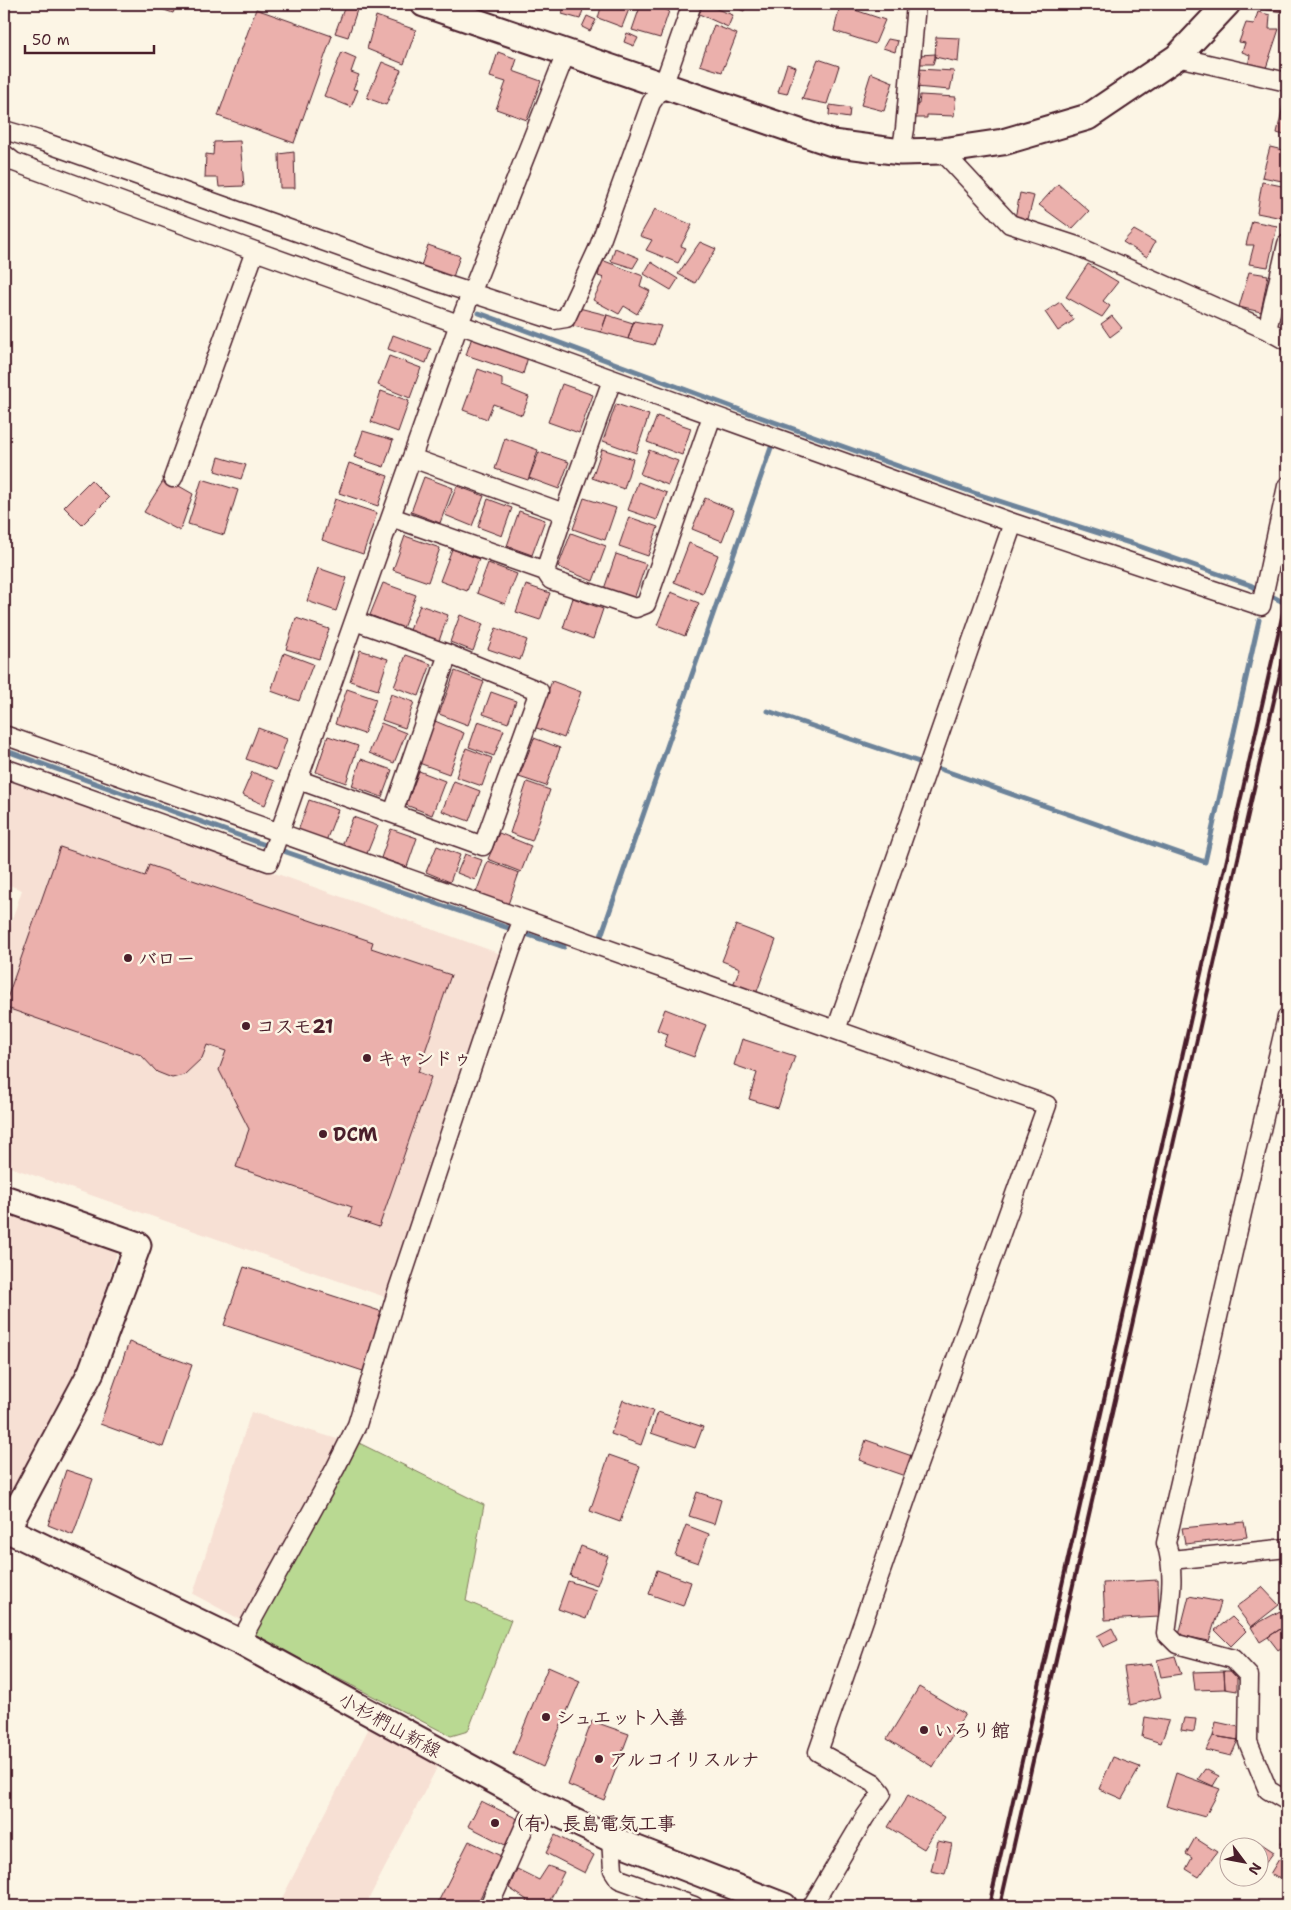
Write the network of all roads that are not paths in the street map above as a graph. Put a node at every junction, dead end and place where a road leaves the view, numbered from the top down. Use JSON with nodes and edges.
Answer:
{"nodes":[{"id":1,"x":424,"y":4,"type":"edge"},
{"id":2,"x":691,"y":4,"type":"edge"},
{"id":3,"x":916,"y":4,"type":"edge"},
{"id":4,"x":1227,"y":4,"type":"edge"},
{"id":5,"x":566,"y":53,"type":"junction"},
{"id":6,"x":1176,"y":57,"type":"junction"},
{"id":7,"x":1287,"y":82,"type":"edge"},
{"id":8,"x":663,"y":86,"type":"junction"},
{"id":9,"x":4,"y":130,"type":"edge"},
{"id":10,"x":942,"y":151,"type":"junction"},
{"id":11,"x":901,"y":152,"type":"junction"},
{"id":12,"x":4,"y":154,"type":"edge"},
{"id":13,"x":1287,"y":244,"type":"edge"},
{"id":14,"x":255,"y":251,"type":"junction"},
{"id":15,"x":471,"y":292,"type":"junction"},
{"id":16,"x":458,"y":324,"type":"junction"},
{"id":17,"x":1267,"y":330,"type":"junction"},
{"id":18,"x":1287,"y":341,"type":"edge"},
{"id":19,"x":612,"y":380,"type":"junction"},
{"id":20,"x":712,"y":416,"type":"junction"},
{"id":21,"x":412,"y":458,"type":"junction"},
{"id":22,"x":173,"y":478,"type":"dead end"},
{"id":23,"x":1287,"y":486,"type":"edge"},
{"id":24,"x":564,"y":513,"type":"junction"},
{"id":25,"x":391,"y":517,"type":"junction"},
{"id":26,"x":1013,"y":523,"type":"junction"},
{"id":27,"x":545,"y":571,"type":"junction"},
{"id":28,"x":355,"y":621,"type":"junction"},
{"id":29,"x":448,"y":654,"type":"junction"},
{"id":30,"x":4,"y":734,"type":"edge"},
{"id":31,"x":4,"y":768,"type":"edge"},
{"id":32,"x":299,"y":780,"type":"junction"},
{"id":33,"x":393,"y":813,"type":"junction"},
{"id":34,"x":280,"y":832,"type":"junction"},
{"id":35,"x":523,"y":919,"type":"junction"},
{"id":36,"x":1287,"y":1016,"type":"edge"},
{"id":37,"x":836,"y":1030,"type":"junction"},
{"id":38,"x":4,"y":1198,"type":"edge"},
{"id":39,"x":6,"y":1528,"type":"edge"},
{"id":40,"x":1287,"y":1548,"type":"edge"},
{"id":41,"x":1171,"y":1560,"type":"junction"},
{"id":42,"x":240,"y":1642,"type":"junction"},
{"id":43,"x":1287,"y":1801,"type":"edge"},
{"id":44,"x":535,"y":1804,"type":"junction"},
{"id":45,"x":611,"y":1839,"type":"junction"},
{"id":46,"x":490,"y":1906,"type":"edge"},
{"id":47,"x":694,"y":1906,"type":"edge"},
{"id":48,"x":784,"y":1906,"type":"edge"},
{"id":49,"x":812,"y":1906,"type":"edge"}],
"edges":[{"from":1,"to":5,"type":"street"},
{"from":2,"to":8,"type":"street"},
{"from":3,"to":11,"type":"street"},
{"from":4,"to":6,"type":"street"},
{"from":5,"to":8,"type":"street"},
{"from":5,"to":15,"type":"street"},
{"from":6,"to":7,"type":"street"},
{"from":6,"to":10,"type":"street"},
{"from":8,"to":11,"type":"street"},
{"from":8,"to":15,"type":"street"},
{"from":9,"to":15,"type":"street"},
{"from":10,"to":11,"type":"street"},
{"from":10,"to":17,"type":"street"},
{"from":12,"to":14,"type":"street"},
{"from":13,"to":17,"type":"street"},
{"from":14,"to":16,"type":"street"},
{"from":14,"to":22,"type":"street"},
{"from":15,"to":16,"type":"street"},
{"from":16,"to":19,"type":"street"},
{"from":16,"to":21,"type":"street"},
{"from":17,"to":18,"type":"street"},
{"from":19,"to":20,"type":"street"},
{"from":19,"to":24,"type":"street"},
{"from":20,"to":26,"type":"street"},
{"from":20,"to":27,"type":"street"},
{"from":21,"to":24,"type":"street"},
{"from":21,"to":25,"type":"street"},
{"from":23,"to":26,"type":"street"},
{"from":24,"to":27,"type":"street"},
{"from":25,"to":27,"type":"street"},
{"from":25,"to":28,"type":"street"},
{"from":26,"to":37,"type":"street"},
{"from":28,"to":29,"type":"street"},
{"from":28,"to":32,"type":"street"},
{"from":29,"to":33,"type":"street"},
{"from":29,"to":33,"type":"street"},
{"from":30,"to":34,"type":"street"},
{"from":31,"to":34,"type":"street"},
{"from":32,"to":33,"type":"street"},
{"from":32,"to":34,"type":"street"},
{"from":34,"to":35,"type":"street"},
{"from":35,"to":37,"type":"street"},
{"from":35,"to":42,"type":"street"},
{"from":36,"to":41,"type":"street"},
{"from":37,"to":49,"type":"street"},
{"from":38,"to":39,"type":"street"},
{"from":39,"to":42,"type":"street","name":"小杉椚山新線"},
{"from":40,"to":41,"type":"street"},
{"from":41,"to":43,"type":"street"},
{"from":42,"to":44,"type":"street","name":"小杉椚山新線"},
{"from":44,"to":45,"type":"street","name":"小杉椚山新線"},
{"from":44,"to":46,"type":"street"},
{"from":45,"to":47,"type":"street"},
{"from":45,"to":48,"type":"street","name":"小杉椚山新線"}]}
